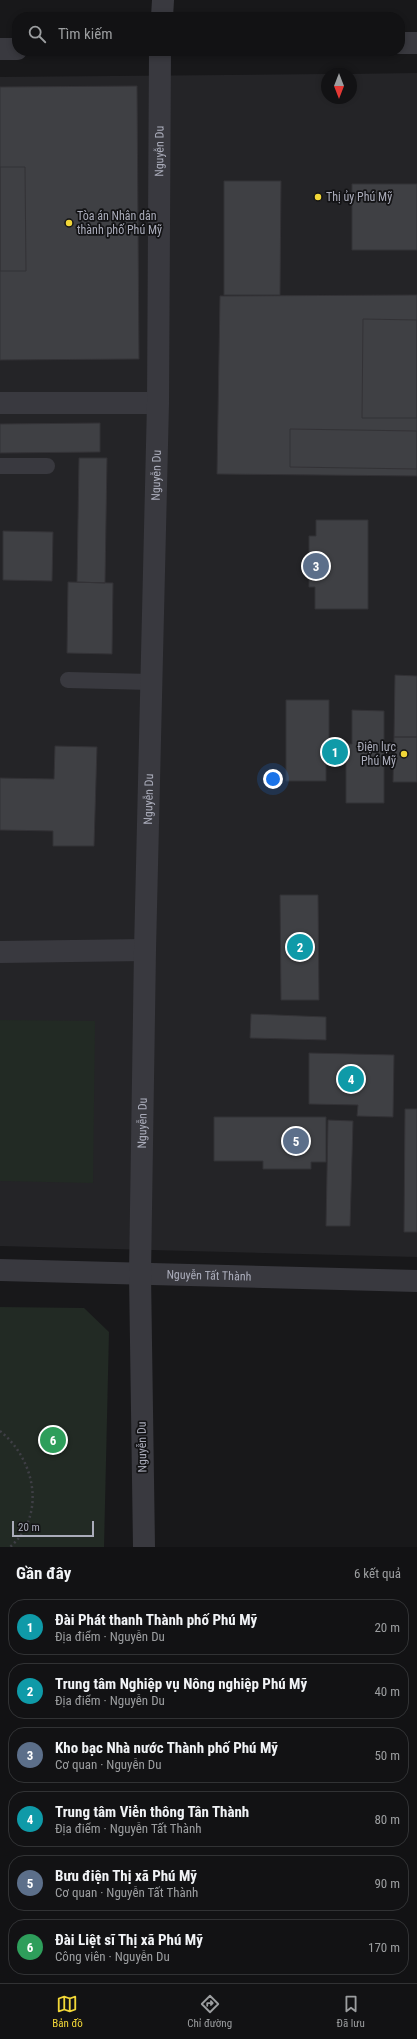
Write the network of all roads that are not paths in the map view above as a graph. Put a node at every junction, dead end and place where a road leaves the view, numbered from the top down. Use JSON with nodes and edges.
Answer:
{"nodes":[{"id":1,"x":163,"y":0,"type":"edge"},
{"id":2,"x":162,"y":12,"type":"edge"},
{"id":3,"x":405,"y":43,"type":"edge"},
{"id":4,"x":417,"y":43,"type":"edge"},
{"id":5,"x":0,"y":49,"type":"edge"},
{"id":6,"x":12,"y":49,"type":"edge"},
{"id":7,"x":160,"y":56,"type":"edge"},
{"id":8,"x":0,"y":403,"type":"edge"},
{"id":9,"x":158,"y":403,"type":"junction"},
{"id":10,"x":0,"y":466,"type":"edge"},
{"id":11,"x":47,"y":466,"type":"dead end"},
{"id":12,"x":68,"y":680,"type":"dead end"},
{"id":13,"x":151,"y":682,"type":"junction"},
{"id":14,"x":145,"y":950,"type":"junction"},
{"id":15,"x":0,"y":952,"type":"edge"},
{"id":16,"x":0,"y":1270,"type":"edge"},
{"id":17,"x":140,"y":1274,"type":"junction"},
{"id":18,"x":417,"y":1281,"type":"edge"},
{"id":19,"x":144,"y":1547,"type":"edge"}],
"edges":[{"from":1,"to":2,"type":"street"},
{"from":3,"to":4,"type":"street"},
{"from":5,"to":6,"type":"street"},
{"from":7,"to":9,"type":"street","name":"Nguyễn Du"},
{"from":8,"to":9,"type":"street"},
{"from":9,"to":13,"type":"street","name":"Nguyễn Du"},
{"from":10,"to":11,"type":"lane"},
{"from":12,"to":13,"type":"lane"},
{"from":13,"to":14,"type":"street","name":"Nguyễn Du"},
{"from":14,"to":15,"type":"street"},
{"from":14,"to":17,"type":"street","name":"Nguyễn Du"},
{"from":16,"to":17,"type":"street","name":"Nguyễn Tất Thành"},
{"from":17,"to":18,"type":"street","name":"Nguyễn Tất Thành"},
{"from":17,"to":19,"type":"street","name":"Nguyễn Du"}]}
